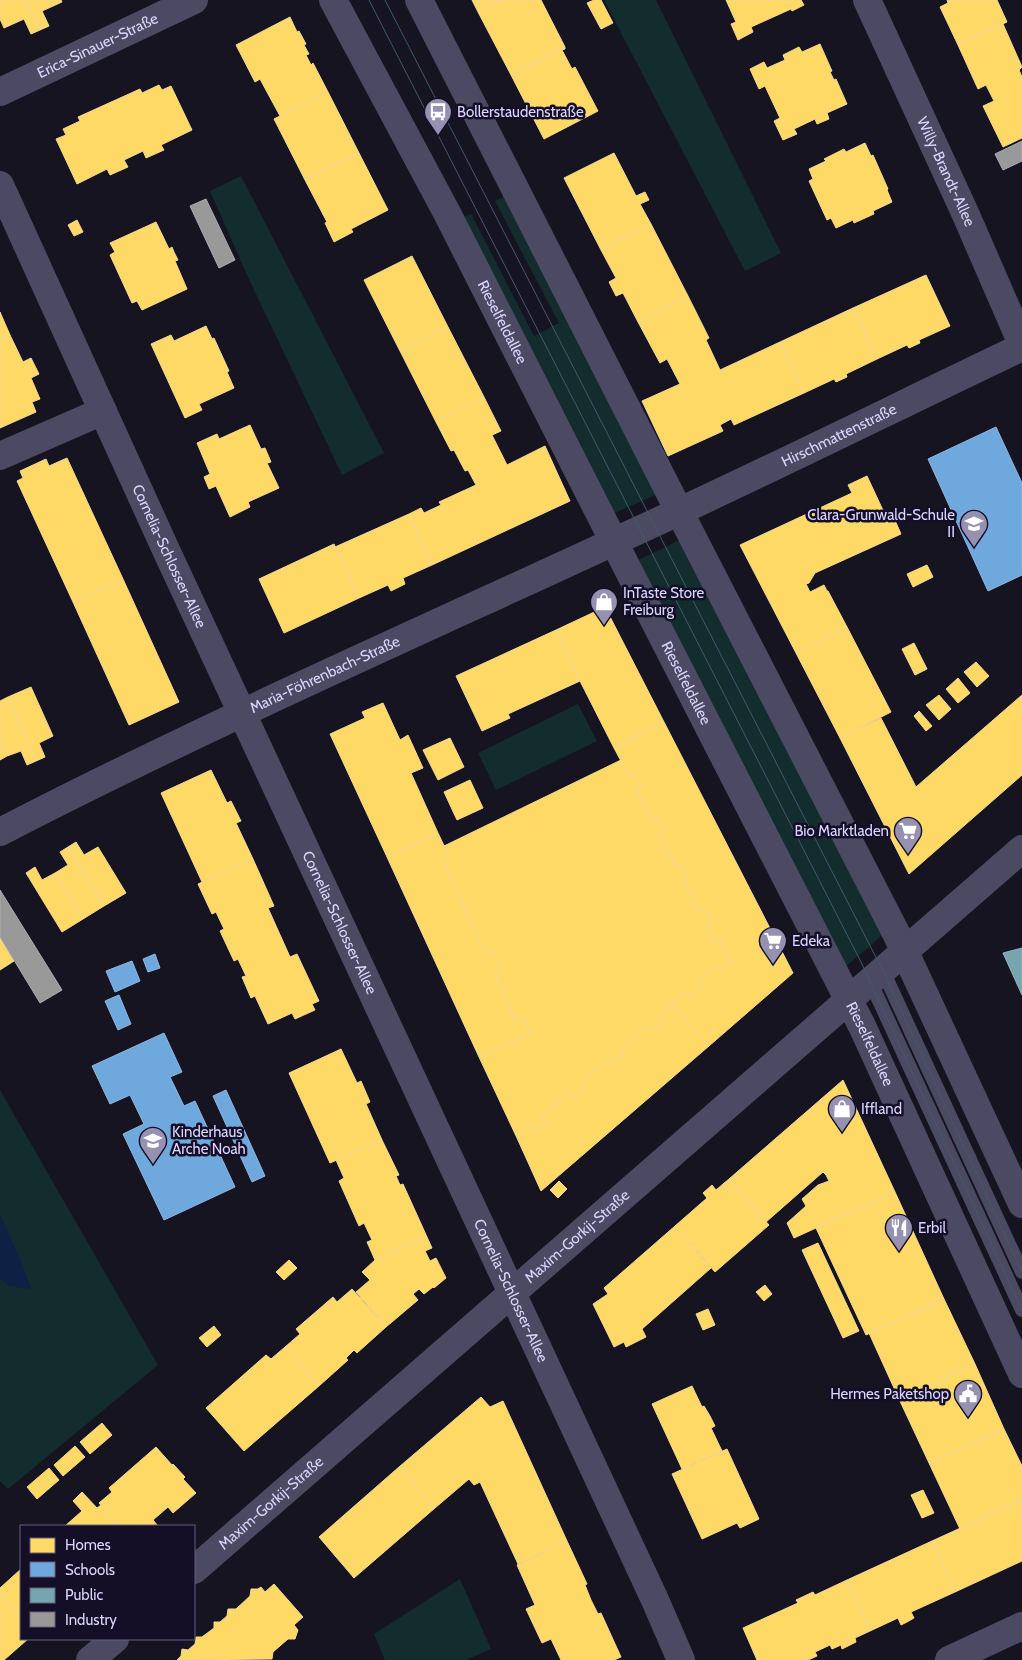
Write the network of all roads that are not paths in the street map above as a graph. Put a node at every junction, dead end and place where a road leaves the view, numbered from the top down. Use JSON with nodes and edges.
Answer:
{"nodes":[{"id":1,"x":194,"y":0,"type":"edge"},
{"id":2,"x":333,"y":0,"type":"edge"},
{"id":3,"x":419,"y":0,"type":"edge"},
{"id":4,"x":867,"y":0,"type":"edge"},
{"id":5,"x":0,"y":92,"type":"edge"},
{"id":6,"x":0,"y":185,"type":"edge"},
{"id":7,"x":1022,"y":346,"type":"edge"},
{"id":8,"x":103,"y":411,"type":"junction"},
{"id":9,"x":0,"y":456,"type":"edge"},
{"id":10,"x":679,"y":511,"type":"junction"},
{"id":11,"x":654,"y":524,"type":"joint"},
{"id":12,"x":614,"y":542,"type":"junction"},
{"id":13,"x":241,"y":712,"type":"junction"},
{"id":14,"x":0,"y":832,"type":"edge"},
{"id":15,"x":1022,"y":849,"type":"edge"},
{"id":16,"x":905,"y":951,"type":"junction"},
{"id":17,"x":876,"y":976,"type":"junction"},
{"id":18,"x":849,"y":1000,"type":"junction"},
{"id":19,"x":1022,"y":1204,"type":"edge"},
{"id":20,"x":1022,"y":1272,"type":"edge"},
{"id":21,"x":512,"y":1294,"type":"junction"},
{"id":22,"x":1022,"y":1310,"type":"edge"},
{"id":23,"x":1022,"y":1374,"type":"edge"},
{"id":24,"x":195,"y":1569,"type":"edge"},
{"id":25,"x":1022,"y":1626,"type":"edge"},
{"id":26,"x":114,"y":1640,"type":"edge"},
{"id":27,"x":90,"y":1660,"type":"edge"},
{"id":28,"x":682,"y":1660,"type":"edge"},
{"id":29,"x":949,"y":1660,"type":"edge"}],
"edges":[{"from":1,"to":5,"type":"street","name":"Erica-Sinauer-Straße"},
{"from":2,"to":12,"type":"street","name":"Rieselfeldallee"},
{"from":3,"to":10,"type":"street"},
{"from":4,"to":7,"type":"street","name":"Willy-Brandt-Allee"},
{"from":6,"to":8,"type":"street","name":"Cornelia-Schlosser-Allee"},
{"from":7,"to":10,"type":"street","name":"Hirschmattenstraße"},
{"from":8,"to":9,"type":"street"},
{"from":8,"to":13,"type":"street","name":"Cornelia-Schlosser-Allee"},
{"from":10,"to":11,"type":"street","name":"Hirschmattenstraße"},
{"from":10,"to":16,"type":"street"},
{"from":11,"to":12,"type":"street","name":"Maria-Föhrenbach-Straße"},
{"from":12,"to":13,"type":"street","name":"Maria-Föhrenbach-Straße"},
{"from":12,"to":18,"type":"street","name":"Rieselfeldallee"},
{"from":13,"to":14,"type":"street","name":"Maria-Föhrenbach-Straße"},
{"from":13,"to":21,"type":"street","name":"Cornelia-Schlosser-Allee"},
{"from":15,"to":16,"type":"street","name":"Maxim-Gorkij-Straße"},
{"from":16,"to":17,"type":"street","name":"Maxim-Gorkij-Straße"},
{"from":16,"to":19,"type":"street"},
{"from":17,"to":18,"type":"street","name":"Maxim-Gorkij-Straße"},
{"from":17,"to":20,"type":"lane"},
{"from":17,"to":22,"type":"lane"},
{"from":18,"to":21,"type":"street","name":"Maxim-Gorkij-Straße"},
{"from":18,"to":23,"type":"street","name":"Rieselfeldallee"},
{"from":21,"to":24,"type":"street","name":"Maxim-Gorkij-Straße"},
{"from":21,"to":28,"type":"street","name":"Cornelia-Schlosser-Allee"},
{"from":25,"to":29,"type":"street"},
{"from":26,"to":27,"type":"street"}]}
